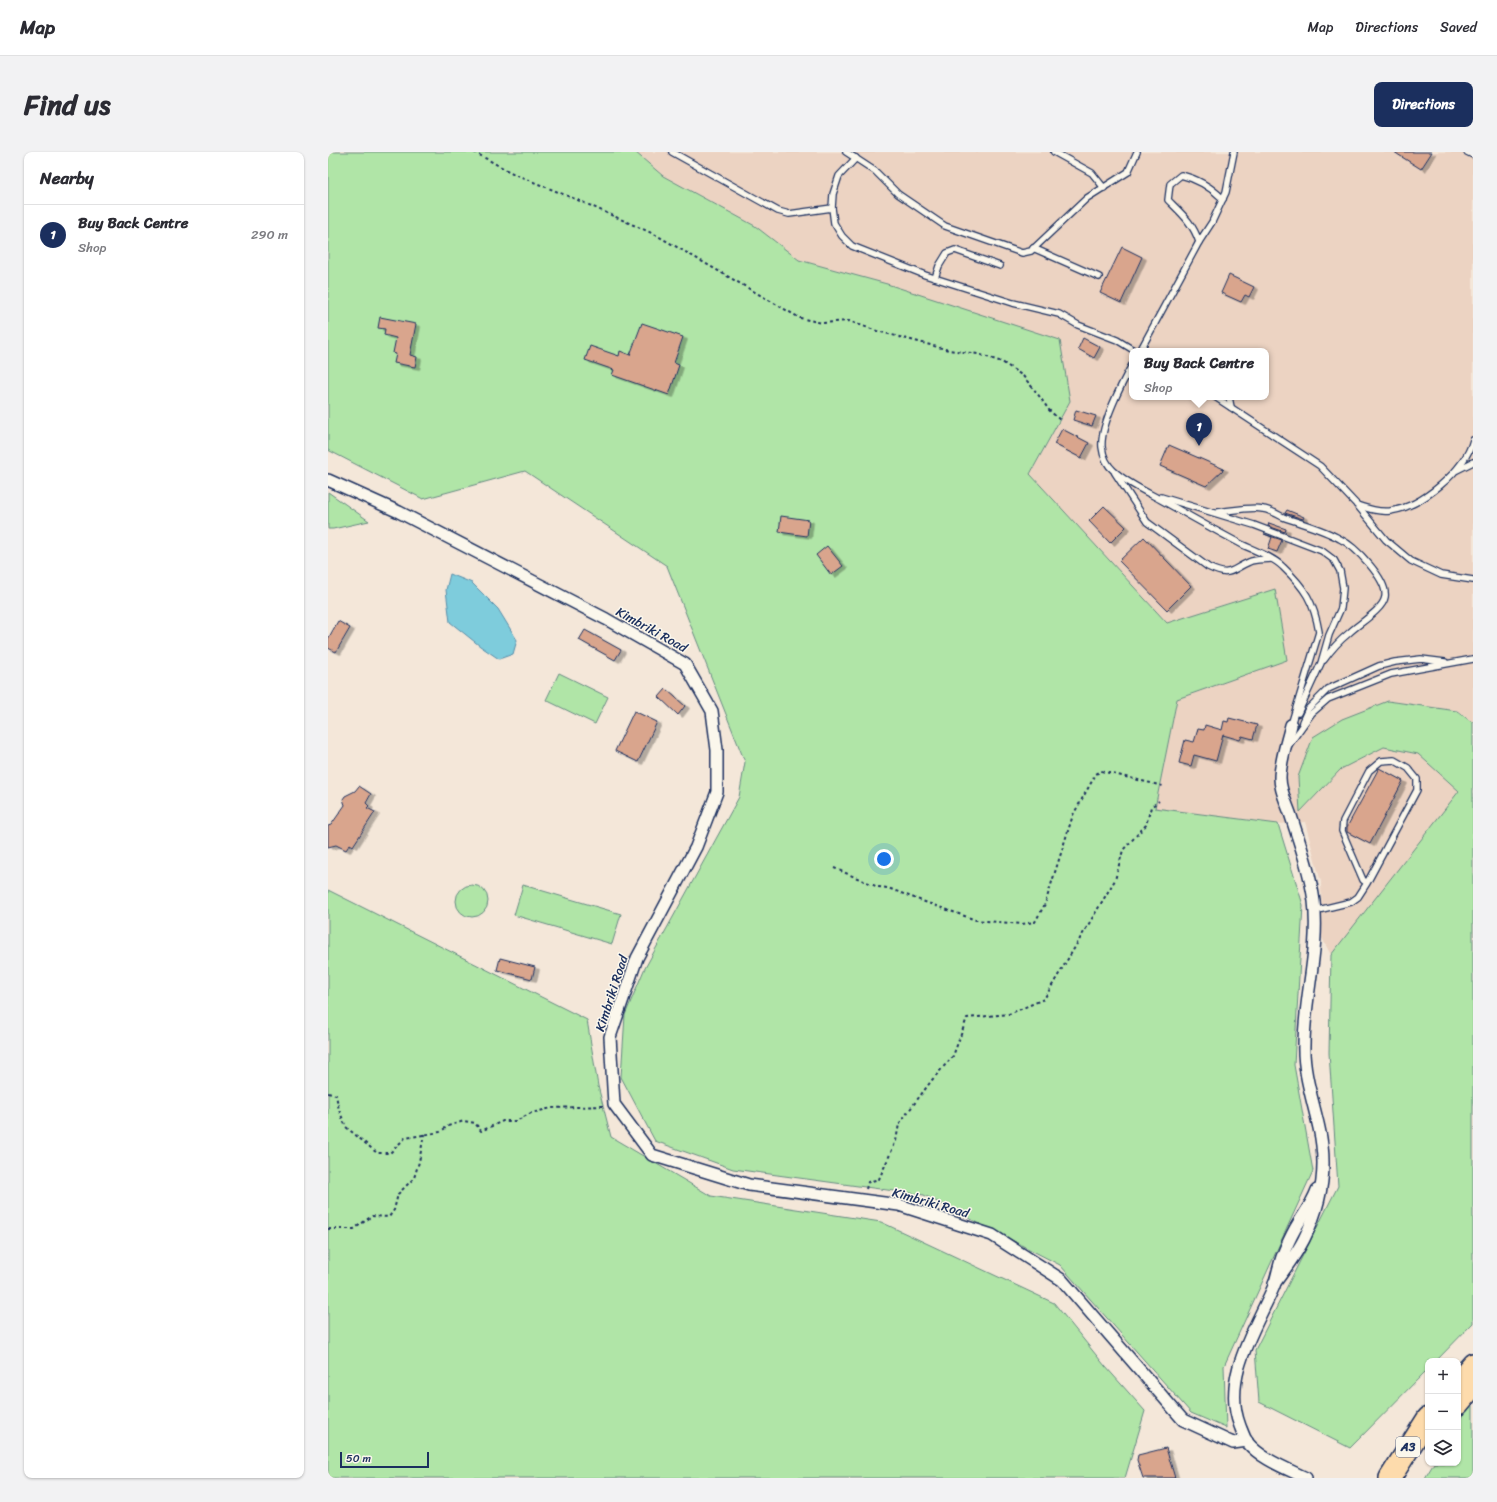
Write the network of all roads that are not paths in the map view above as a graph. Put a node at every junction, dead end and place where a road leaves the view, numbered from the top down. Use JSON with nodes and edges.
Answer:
{"nodes":[{"id":1,"x":672,"y":152,"type":"edge"},
{"id":2,"x":846,"y":152,"type":"edge"},
{"id":3,"x":1054,"y":152,"type":"edge"},
{"id":4,"x":1137,"y":152,"type":"edge"},
{"id":5,"x":1234,"y":152,"type":"edge"},
{"id":6,"x":1467,"y":152,"type":"edge"},
{"id":7,"x":1473,"y":155,"type":"edge"},
{"id":8,"x":856,"y":158,"type":"junction"},
{"id":9,"x":1104,"y":188,"type":"junction"},
{"id":10,"x":1223,"y":199,"type":"junction"},
{"id":11,"x":832,"y":208,"type":"junction"},
{"id":12,"x":1199,"y":242,"type":"junction"},
{"id":13,"x":1033,"y":248,"type":"junction"},
{"id":14,"x":1000,"y":266,"type":"dead end"},
{"id":15,"x":1099,"y":277,"type":"dead end"},
{"id":16,"x":935,"y":278,"type":"junction"},
{"id":17,"x":1130,"y":348,"type":"edge"},
{"id":18,"x":1142,"y":348,"type":"edge"},
{"id":19,"x":1129,"y":370,"type":"edge"},
{"id":20,"x":1220,"y":400,"type":"edge"},
{"id":21,"x":1230,"y":400,"type":"edge"},
{"id":22,"x":1231,"y":407,"type":"junction"},
{"id":23,"x":1473,"y":440,"type":"edge"},
{"id":24,"x":1473,"y":462,"type":"edge"},
{"id":25,"x":1457,"y":470,"type":"junction"},
{"id":26,"x":1113,"y":471,"type":"junction"},
{"id":27,"x":328,"y":480,"type":"edge"},
{"id":28,"x":1149,"y":494,"type":"junction"},
{"id":29,"x":1357,"y":505,"type":"junction"},
{"id":30,"x":1213,"y":513,"type":"junction"},
{"id":31,"x":1271,"y":559,"type":"junction"},
{"id":32,"x":1473,"y":580,"type":"edge"},
{"id":33,"x":1473,"y":659,"type":"edge"},
{"id":34,"x":1321,"y":663,"type":"junction"},
{"id":35,"x":1451,"y":663,"type":"junction"},
{"id":36,"x":1291,"y":725,"type":"junction"},
{"id":37,"x":1295,"y":737,"type":"junction"},
{"id":38,"x":1283,"y":754,"type":"junction"},
{"id":39,"x":1367,"y":884,"type":"junction"},
{"id":40,"x":1314,"y":911,"type":"junction"},
{"id":41,"x":1473,"y":1364,"type":"edge"},
{"id":42,"x":1461,"y":1378,"type":"edge"},
{"id":43,"x":1473,"y":1386,"type":"edge"},
{"id":44,"x":1461,"y":1400,"type":"edge"},
{"id":45,"x":1425,"y":1423,"type":"edge"},
{"id":46,"x":1247,"y":1441,"type":"junction"},
{"id":47,"x":1425,"y":1446,"type":"edge"},
{"id":48,"x":1306,"y":1478,"type":"edge"},
{"id":49,"x":1390,"y":1478,"type":"edge"},
{"id":50,"x":1404,"y":1478,"type":"edge"}],
"edges":[{"from":1,"to":11,"type":"lane"},
{"from":2,"to":8,"type":"lane"},
{"from":3,"to":9,"type":"lane"},
{"from":4,"to":9,"type":"lane"},
{"from":5,"to":10,"type":"lane"},
{"from":6,"to":7,"type":"lane"},
{"from":8,"to":11,"type":"lane"},
{"from":8,"to":13,"type":"lane"},
{"from":9,"to":13,"type":"lane"},
{"from":10,"to":12,"type":"lane"},
{"from":10,"to":12,"type":"lane"},
{"from":11,"to":16,"type":"lane"},
{"from":12,"to":18,"type":"lane"},
{"from":13,"to":15,"type":"lane"},
{"from":14,"to":16,"type":"lane"},
{"from":16,"to":17,"type":"lane"},
{"from":19,"to":26,"type":"lane"},
{"from":20,"to":22,"type":"lane"},
{"from":21,"to":22,"type":"lane"},
{"from":22,"to":29,"type":"lane"},
{"from":23,"to":25,"type":"lane"},
{"from":24,"to":25,"type":"lane"},
{"from":25,"to":29,"type":"lane"},
{"from":26,"to":28,"type":"lane"},
{"from":26,"to":31,"type":"lane"},
{"from":27,"to":46,"type":"street","name":"Kimbriki Road"},
{"from":28,"to":30,"type":"lane"},
{"from":28,"to":31,"type":"lane"},
{"from":29,"to":32,"type":"lane"},
{"from":30,"to":34,"type":"lane"},
{"from":30,"to":34,"type":"lane"},
{"from":31,"to":36,"type":"lane"},
{"from":33,"to":35,"type":"lane"},
{"from":34,"to":36,"type":"lane"},
{"from":35,"to":37,"type":"lane"},
{"from":35,"to":37,"type":"lane"},
{"from":36,"to":38,"type":"street"},
{"from":37,"to":38,"type":"lane"},
{"from":38,"to":40,"type":"street"},
{"from":39,"to":39,"type":"lane"},
{"from":39,"to":40,"type":"lane"},
{"from":40,"to":46,"type":"street"},
{"from":41,"to":42,"type":"highway"},
{"from":43,"to":44,"type":"highway"},
{"from":45,"to":49,"type":"highway","number":"A3"},
{"from":46,"to":48,"type":"street"},
{"from":47,"to":50,"type":"highway","number":"A3"}]}
